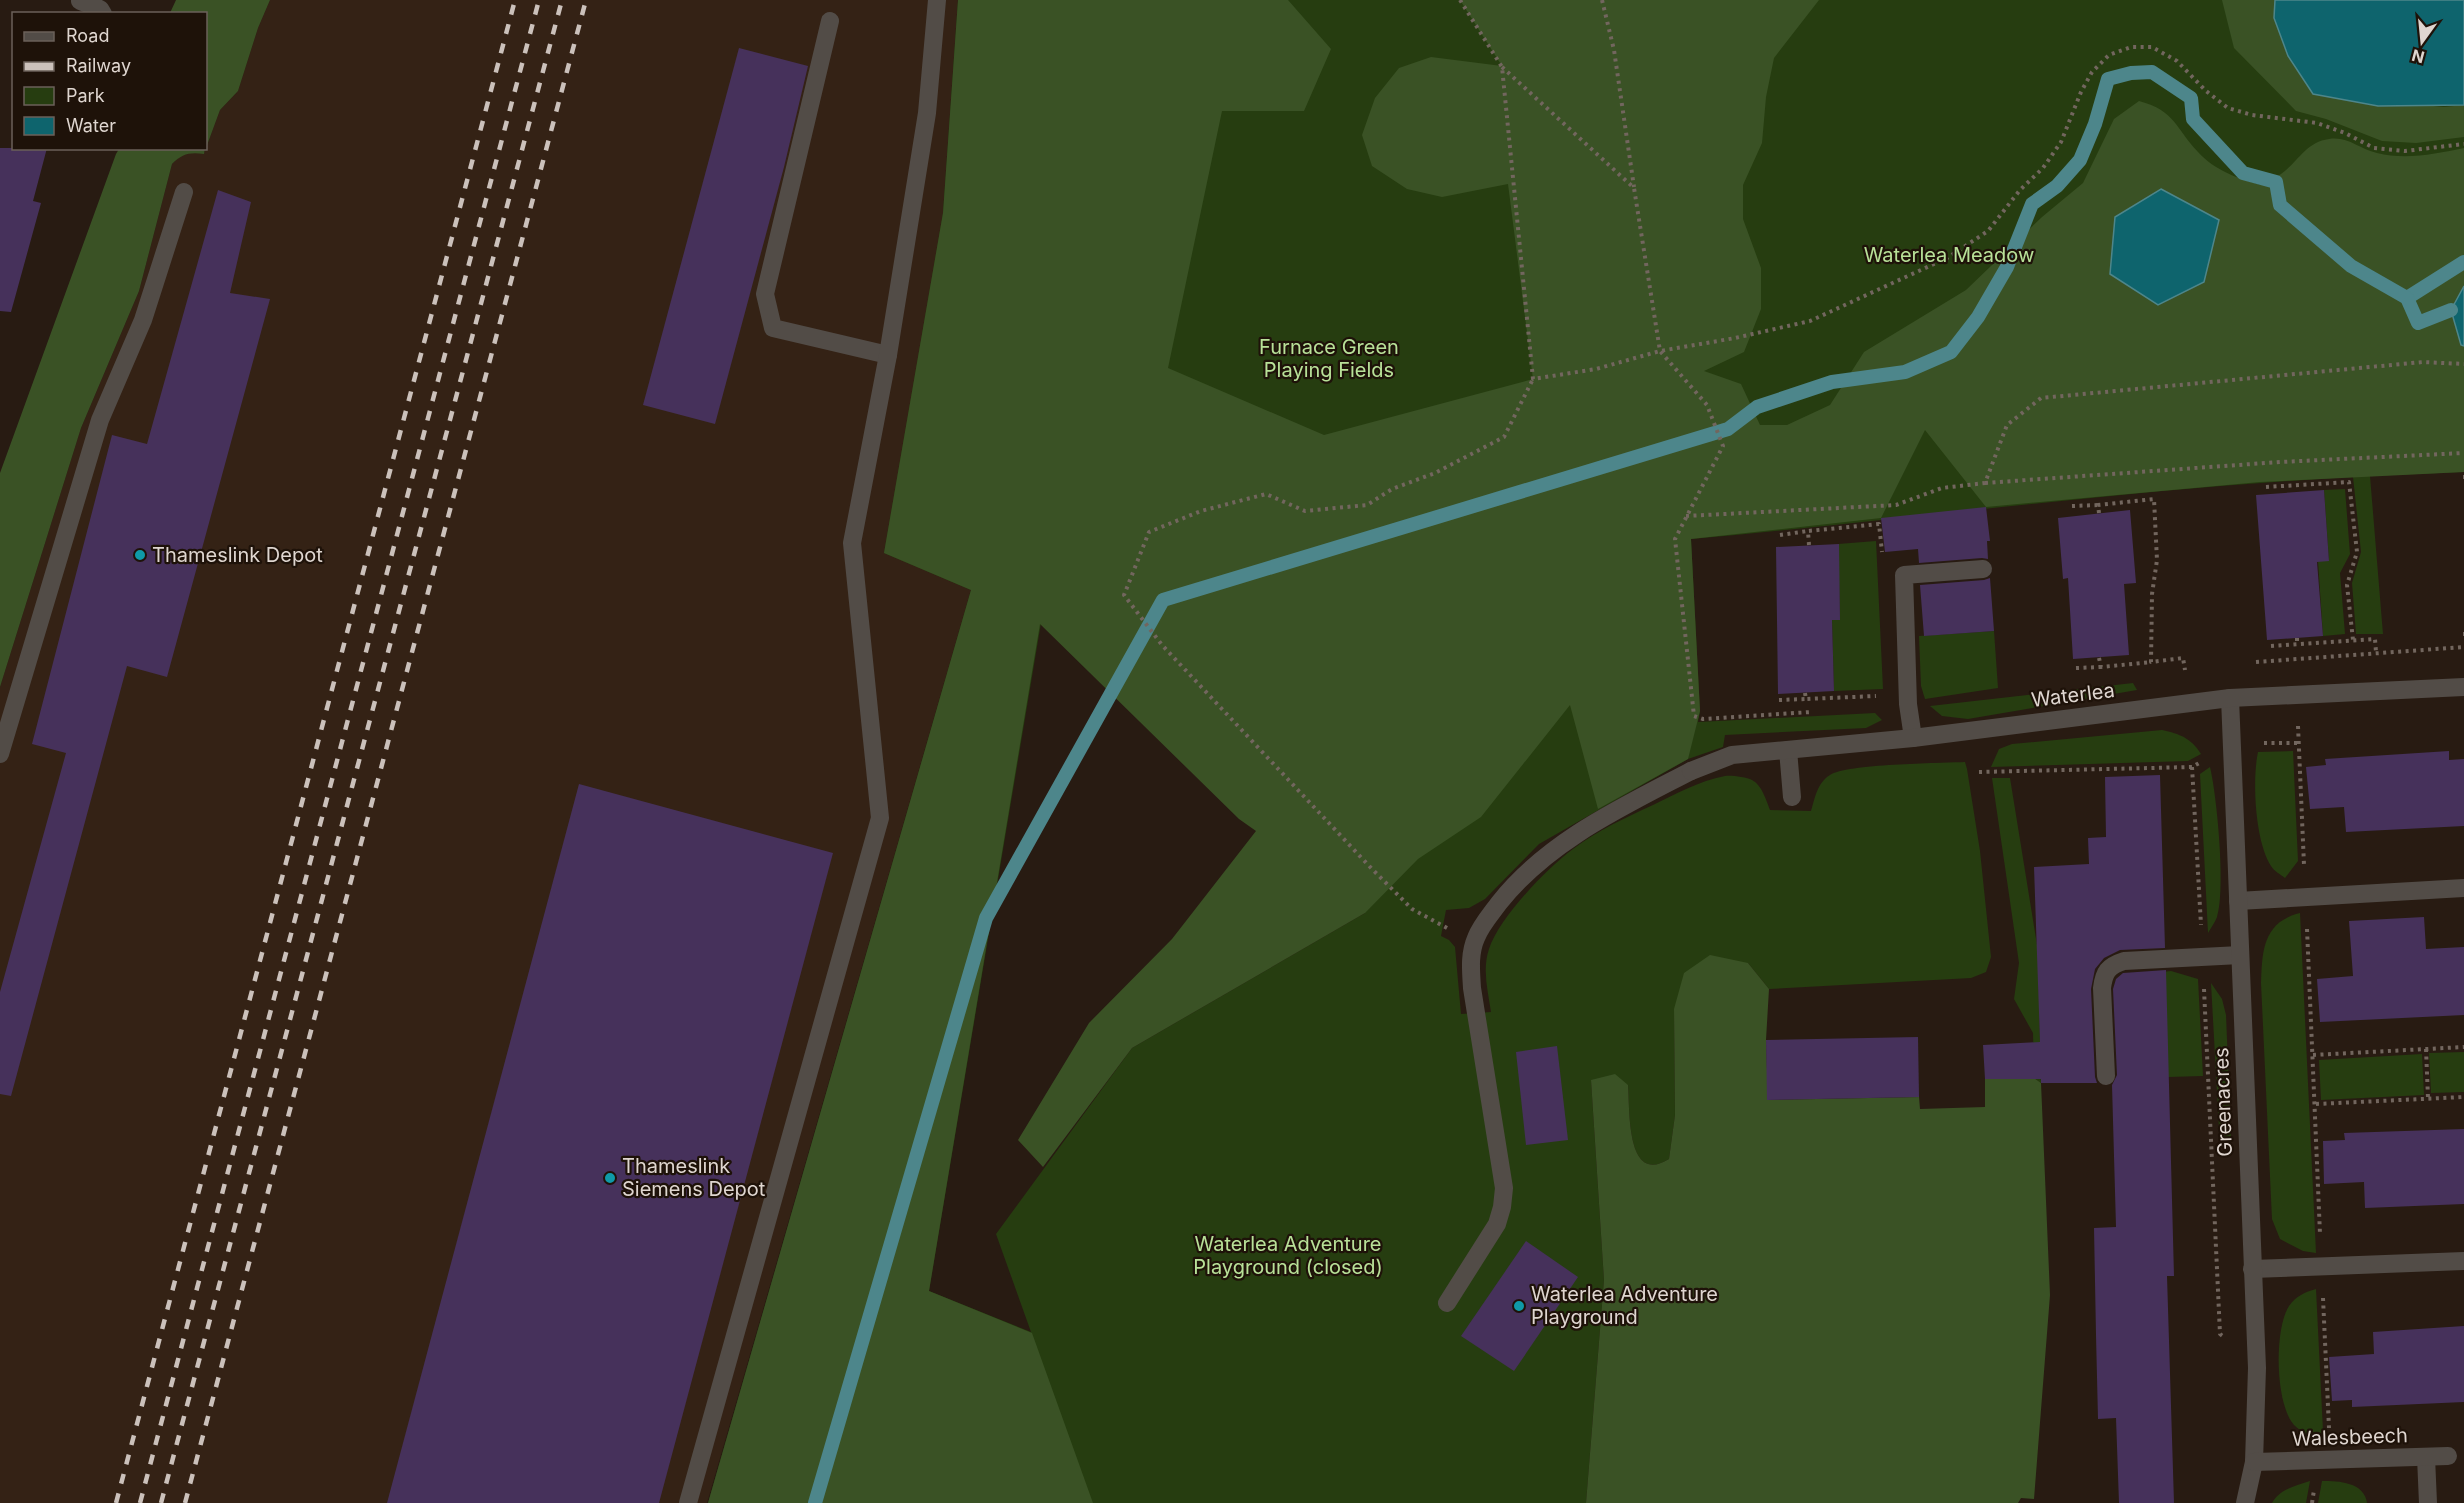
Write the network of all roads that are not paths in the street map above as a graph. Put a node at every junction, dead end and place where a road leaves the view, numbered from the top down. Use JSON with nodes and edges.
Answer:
{"nodes":[{"id":1,"x":937,"y":0,"type":"edge"},
{"id":2,"x":80,"y":1,"type":"edge"},
{"id":3,"x":102,"y":12,"type":"edge"},
{"id":4,"x":830,"y":21,"type":"dead end"},
{"id":5,"x":184,"y":192,"type":"dead end"},
{"id":6,"x":888,"y":355,"type":"junction"},
{"id":7,"x":1983,"y":569,"type":"dead end"},
{"id":8,"x":2464,"y":687,"type":"edge"},
{"id":9,"x":2230,"y":698,"type":"junction"},
{"id":10,"x":1913,"y":738,"type":"junction"},
{"id":11,"x":1788,"y":750,"type":"junction"},
{"id":12,"x":0,"y":754,"type":"edge"},
{"id":13,"x":1792,"y":797,"type":"dead end"},
{"id":14,"x":2464,"y":888,"type":"edge"},
{"id":15,"x":2238,"y":901,"type":"junction"},
{"id":16,"x":2240,"y":955,"type":"junction"},
{"id":17,"x":2106,"y":1076,"type":"dead end"},
{"id":18,"x":2464,"y":1261,"type":"edge"},
{"id":19,"x":2252,"y":1269,"type":"junction"},
{"id":20,"x":1447,"y":1303,"type":"dead end"},
{"id":21,"x":2448,"y":1456,"type":"dead end"},
{"id":22,"x":2426,"y":1457,"type":"junction"},
{"id":23,"x":2254,"y":1462,"type":"junction"},
{"id":24,"x":688,"y":1503,"type":"edge"},
{"id":25,"x":2245,"y":1503,"type":"edge"},
{"id":26,"x":2428,"y":1503,"type":"edge"}],
"edges":[{"from":1,"to":6,"type":"street"},
{"from":2,"to":3,"type":"street"},
{"from":4,"to":6,"type":"street"},
{"from":5,"to":12,"type":"street"},
{"from":6,"to":24,"type":"street"},
{"from":7,"to":10,"type":"street"},
{"from":8,"to":9,"type":"street","name":"Waterlea"},
{"from":9,"to":10,"type":"street","name":"Waterlea"},
{"from":9,"to":15,"type":"street","name":"Greenacres"},
{"from":10,"to":11,"type":"street","name":"Waterlea"},
{"from":11,"to":13,"type":"street"},
{"from":11,"to":20,"type":"street","name":"Waterlea"},
{"from":14,"to":15,"type":"street"},
{"from":15,"to":16,"type":"street","name":"Greenacres"},
{"from":16,"to":17,"type":"street"},
{"from":16,"to":19,"type":"street","name":"Greenacres"},
{"from":18,"to":19,"type":"street"},
{"from":19,"to":23,"type":"street","name":"Greenacres"},
{"from":21,"to":22,"type":"street","name":"Walesbeech"},
{"from":22,"to":23,"type":"street","name":"Walesbeech"},
{"from":22,"to":26,"type":"street"},
{"from":23,"to":25,"type":"street","name":"Greenacres"}]}
